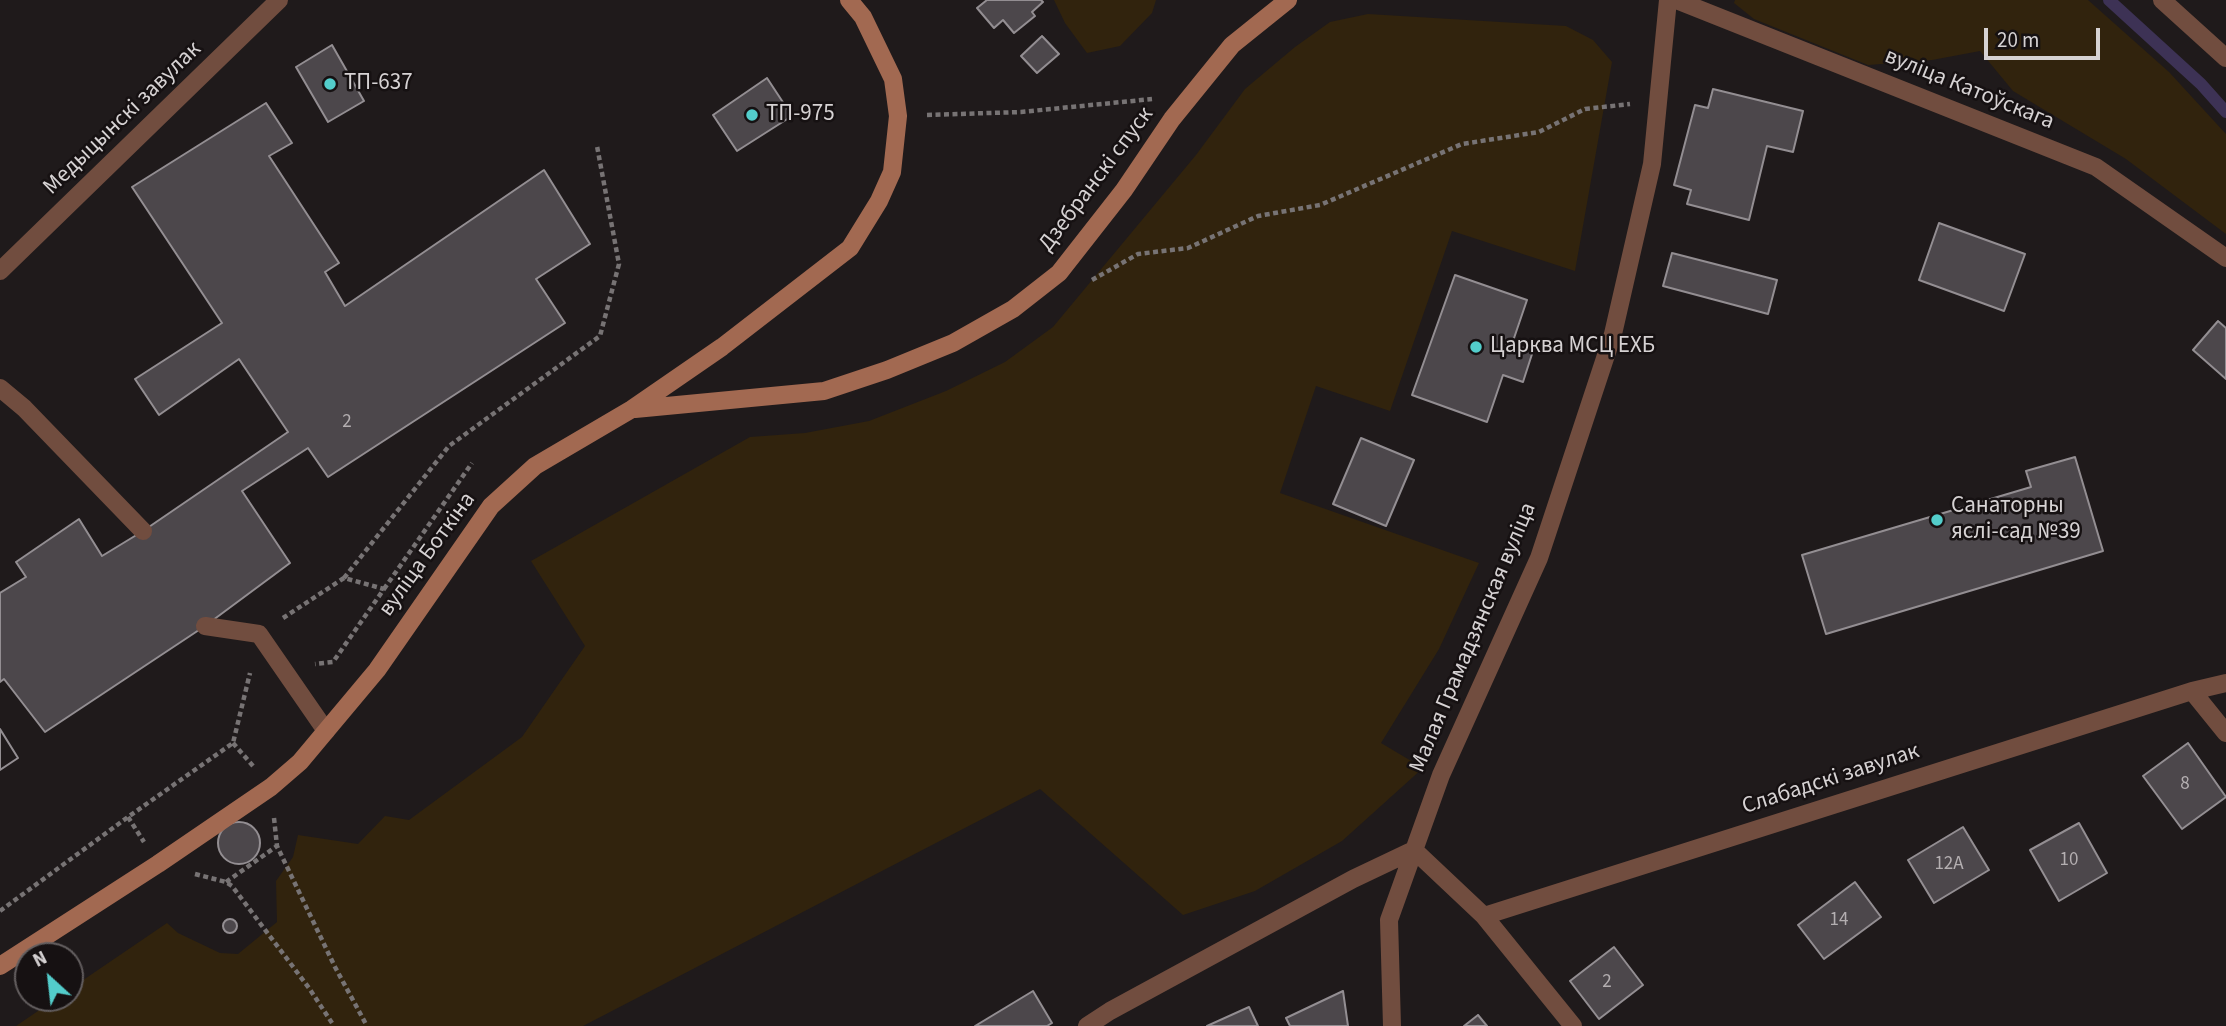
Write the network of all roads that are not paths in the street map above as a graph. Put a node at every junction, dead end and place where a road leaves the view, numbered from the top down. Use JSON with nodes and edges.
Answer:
{"nodes":[{"id":1,"x":279,"y":0,"type":"edge"},
{"id":2,"x":849,"y":0,"type":"edge"},
{"id":3,"x":1288,"y":0,"type":"edge"},
{"id":4,"x":1668,"y":0,"type":"edge"},
{"id":5,"x":1676,"y":0,"type":"edge"},
{"id":6,"x":2162,"y":0,"type":"edge"},
{"id":7,"x":2226,"y":58,"type":"edge"},
{"id":8,"x":2226,"y":258,"type":"edge"},
{"id":9,"x":0,"y":271,"type":"edge"},
{"id":10,"x":0,"y":388,"type":"edge"},
{"id":11,"x":632,"y":409,"type":"junction"},
{"id":12,"x":143,"y":531,"type":"dead end"},
{"id":13,"x":205,"y":626,"type":"dead end"},
{"id":14,"x":2226,"y":683,"type":"edge"},
{"id":15,"x":2192,"y":691,"type":"junction"},
{"id":16,"x":326,"y":731,"type":"junction"},
{"id":17,"x":2226,"y":733,"type":"edge"},
{"id":18,"x":1415,"y":850,"type":"junction"},
{"id":19,"x":1485,"y":916,"type":"junction"},
{"id":20,"x":0,"y":966,"type":"edge"},
{"id":21,"x":1087,"y":1026,"type":"edge"},
{"id":22,"x":1392,"y":1026,"type":"edge"},
{"id":23,"x":1573,"y":1026,"type":"edge"}],
"edges":[{"from":1,"to":9,"type":"street","name":"Медыцынскі завулак"},
{"from":2,"to":11,"type":"street","name":"вуліца Боткіна"},
{"from":3,"to":11,"type":"street","name":"Дзебранскі спуск"},
{"from":4,"to":18,"type":"street","name":"Малая Грамадзянская вуліца"},
{"from":5,"to":8,"type":"street","name":"вуліца Катоўскага"},
{"from":6,"to":7,"type":"street"},
{"from":10,"to":12,"type":"street"},
{"from":11,"to":16,"type":"street","name":"вуліца Боткіна"},
{"from":13,"to":16,"type":"street"},
{"from":14,"to":15,"type":"street","name":"Слабадскі завулак"},
{"from":15,"to":17,"type":"street"},
{"from":15,"to":19,"type":"street","name":"Слабадскі завулак"},
{"from":16,"to":20,"type":"street","name":"вуліца Боткіна"},
{"from":18,"to":19,"type":"street"},
{"from":18,"to":21,"type":"street"},
{"from":18,"to":22,"type":"street","name":"Малая Грамадзянская вуліца"},
{"from":19,"to":23,"type":"street"}]}
